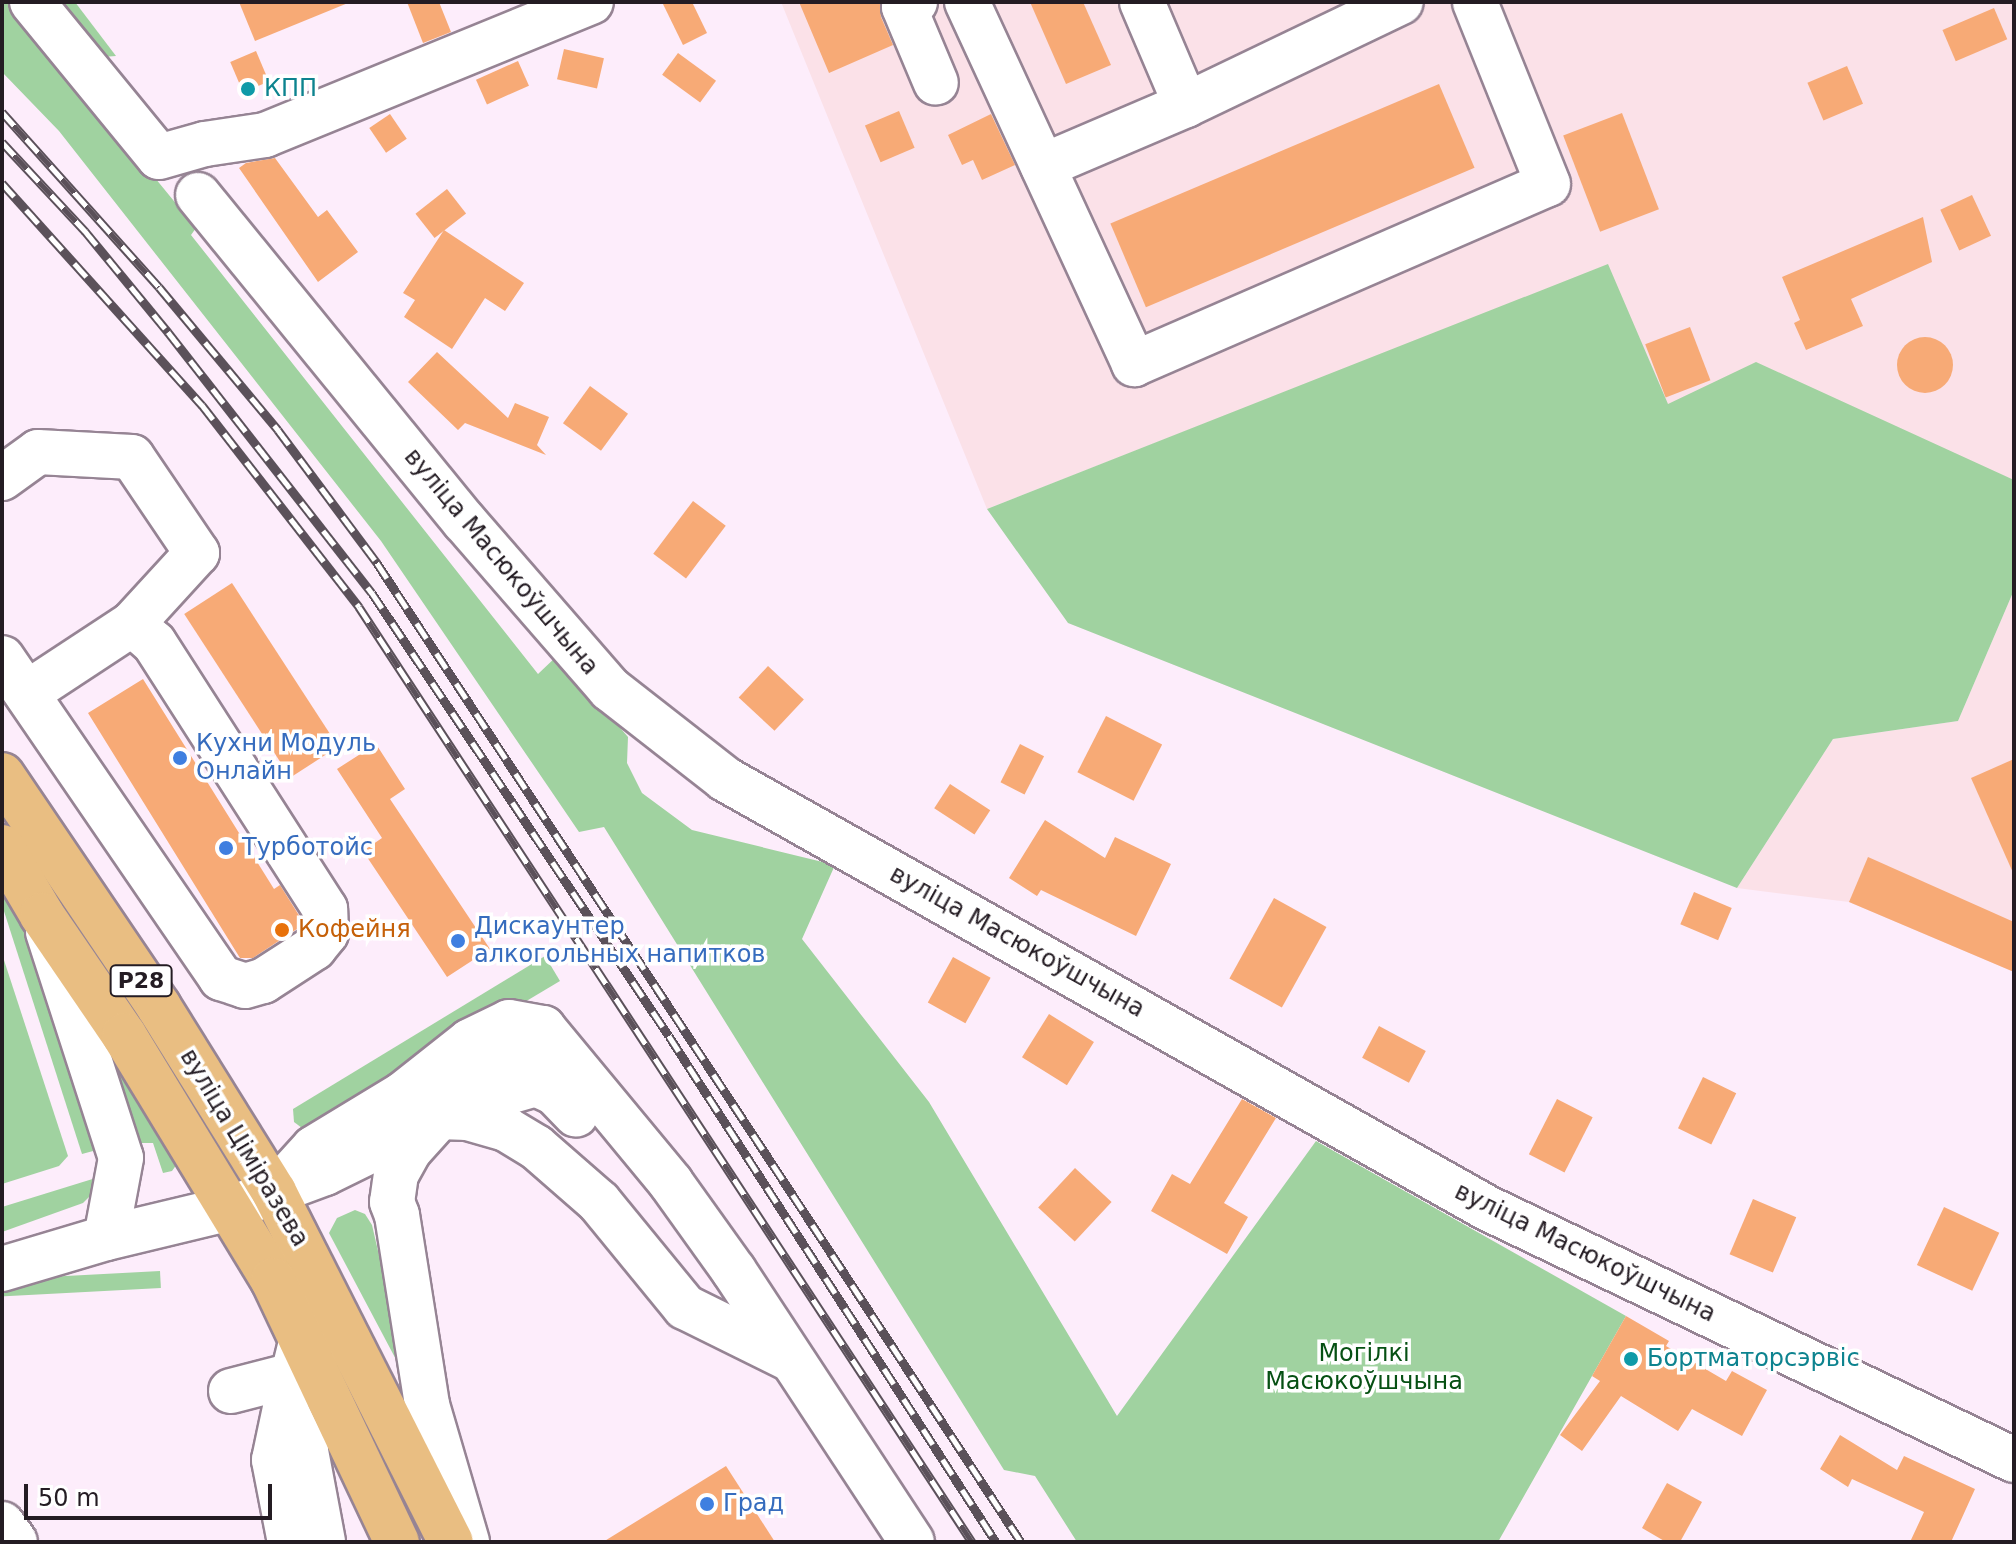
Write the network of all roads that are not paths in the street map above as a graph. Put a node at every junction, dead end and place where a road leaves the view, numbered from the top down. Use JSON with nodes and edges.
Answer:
{"nodes":[{"id":1,"x":32,"y":2,"type":"edge"},
{"id":2,"x":591,"y":2,"type":"edge"},
{"id":3,"x":915,"y":2,"type":"edge"},
{"id":4,"x":967,"y":2,"type":"edge"},
{"id":5,"x":1142,"y":2,"type":"edge"},
{"id":6,"x":1401,"y":2,"type":"edge"},
{"id":7,"x":1475,"y":2,"type":"edge"},
{"id":8,"x":936,"y":83,"type":"dead end"},
{"id":9,"x":1186,"y":105,"type":"junction"},
{"id":10,"x":1043,"y":166,"type":"junction"},
{"id":11,"x":198,"y":195,"type":"dead end"},
{"id":12,"x":2,"y":478,"type":"edge"},
{"id":13,"x":132,"y":624,"type":"junction"},
{"id":14,"x":2,"y":658,"type":"edge"},
{"id":15,"x":27,"y":693,"type":"junction"},
{"id":16,"x":2,"y":775,"type":"edge"},
{"id":17,"x":2,"y":847,"type":"edge"},
{"id":18,"x":42,"y":915,"type":"junction"},
{"id":19,"x":403,"y":1094,"type":"junction"},
{"id":20,"x":439,"y":1117,"type":"junction"},
{"id":21,"x":671,"y":1183,"type":"junction"},
{"id":22,"x":274,"y":1192,"type":"junction"},
{"id":23,"x":231,"y":1208,"type":"junction"},
{"id":24,"x":106,"y":1238,"type":"junction"},
{"id":25,"x":2,"y":1269,"type":"edge"},
{"id":26,"x":788,"y":1358,"type":"junction"},
{"id":27,"x":293,"y":1374,"type":"junction"},
{"id":28,"x":231,"y":1391,"type":"dead end"},
{"id":29,"x":274,"y":1460,"type":"junction"},
{"id":30,"x":2014,"y":1460,"type":"edge"},
{"id":31,"x":2,"y":1524,"type":"edge"},
{"id":32,"x":15,"y":1542,"type":"edge"},
{"id":33,"x":266,"y":1542,"type":"edge"},
{"id":34,"x":290,"y":1542,"type":"edge"},
{"id":35,"x":303,"y":1542,"type":"edge"},
{"id":36,"x":323,"y":1542,"type":"edge"},
{"id":37,"x":397,"y":1542,"type":"edge"},
{"id":38,"x":451,"y":1542,"type":"edge"},
{"id":39,"x":467,"y":1542,"type":"edge"},
{"id":40,"x":912,"y":1542,"type":"edge"}],
"edges":[{"from":1,"to":2,"type":"street"},
{"from":3,"to":8,"type":"street"},
{"from":4,"to":10,"type":"street"},
{"from":5,"to":9,"type":"street"},
{"from":6,"to":9,"type":"street"},
{"from":7,"to":10,"type":"street"},
{"from":9,"to":10,"type":"street"},
{"from":11,"to":30,"type":"street","name":"вуліца Масюкоўшчына"},
{"from":12,"to":13,"type":"street"},
{"from":13,"to":15,"type":"street"},
{"from":13,"to":15,"type":"street"},
{"from":14,"to":15,"type":"street"},
{"from":16,"to":22,"type":"main road","name":"вуліца Ціміразева","number":"Р28"},
{"from":17,"to":18,"type":"main road","name":"вуліца Ціміразева","number":"Р28"},
{"from":18,"to":23,"type":"main road","name":"вуліца Ціміразева","number":"Р28"},
{"from":18,"to":24,"type":"street"},
{"from":19,"to":21,"type":"street"},
{"from":19,"to":21,"type":"street"},
{"from":19,"to":22,"type":"street"},
{"from":20,"to":22,"type":"street"},
{"from":20,"to":26,"type":"street"},
{"from":20,"to":39,"type":"street"},
{"from":21,"to":26,"type":"street"},
{"from":22,"to":23,"type":"street"},
{"from":22,"to":38,"type":"main road","name":"вуліца Ціміразева","number":"Р28"},
{"from":23,"to":24,"type":"street"},
{"from":23,"to":27,"type":"main road","name":"вуліца Ціміразева","number":"Р28"},
{"from":24,"to":25,"type":"street"},
{"from":26,"to":40,"type":"street"},
{"from":27,"to":28,"type":"street"},
{"from":27,"to":29,"type":"street"},
{"from":27,"to":35,"type":"street"},
{"from":27,"to":36,"type":"street"},
{"from":27,"to":37,"type":"main road","name":"вуліца Ціміразева","number":"Р28"},
{"from":29,"to":33,"type":"street"},
{"from":29,"to":34,"type":"street"},
{"from":31,"to":32,"type":"street"}]}
